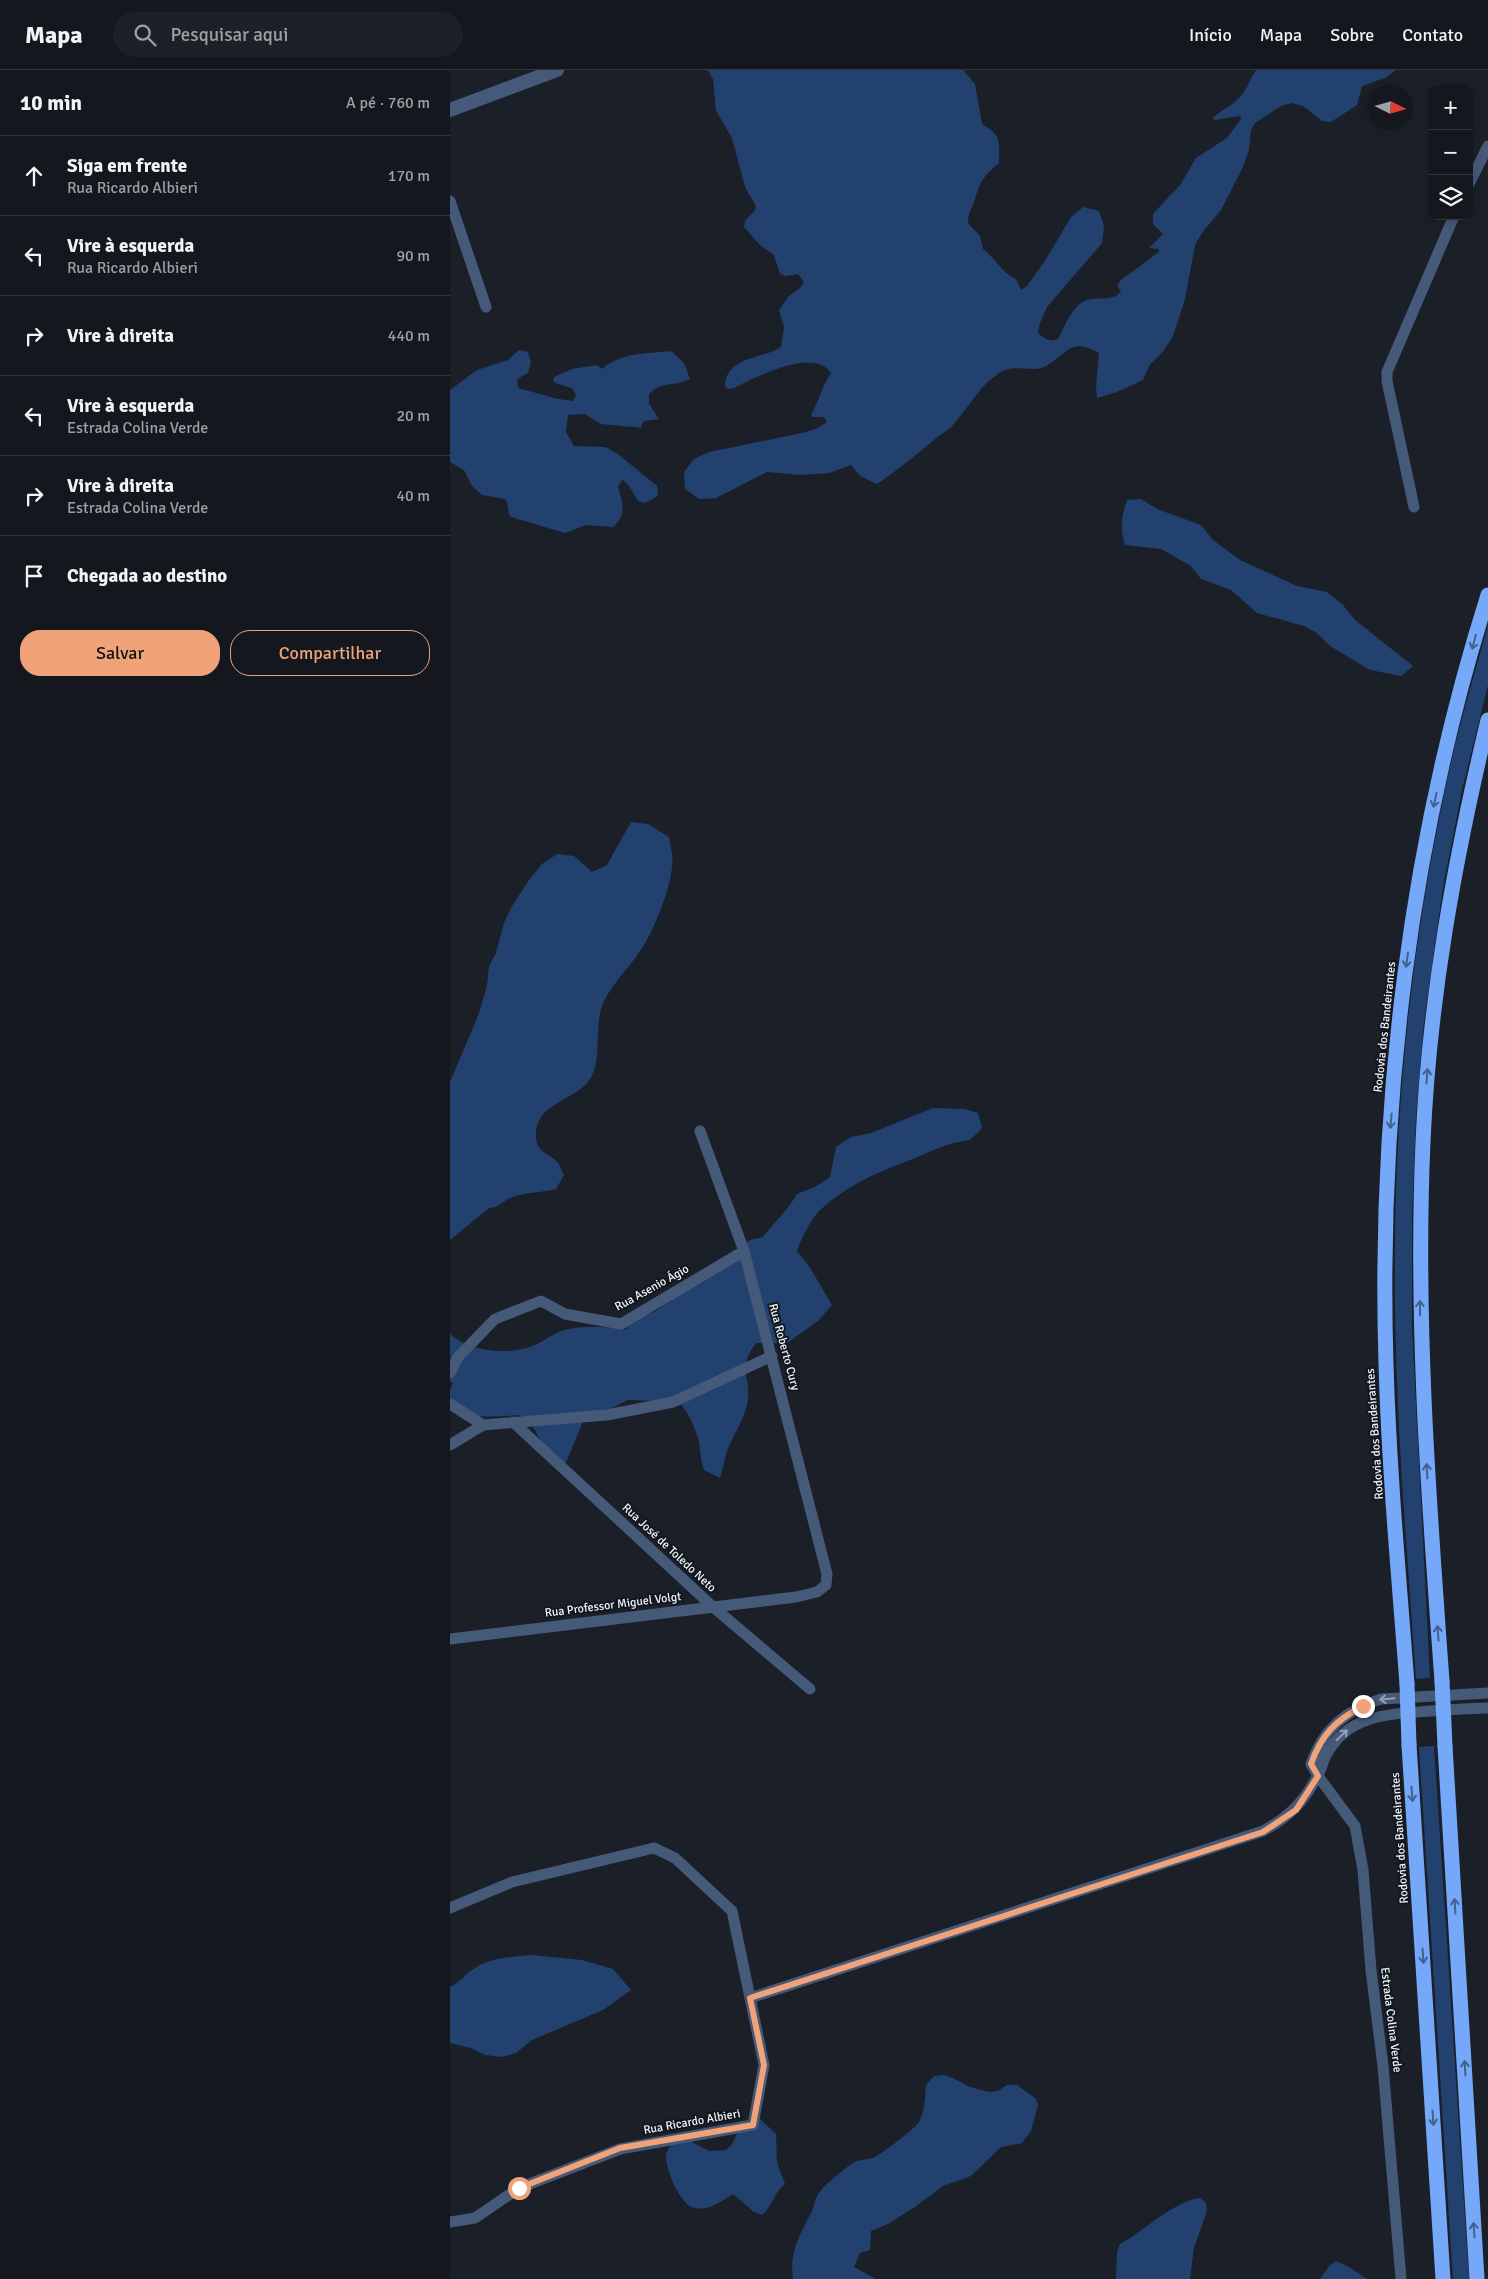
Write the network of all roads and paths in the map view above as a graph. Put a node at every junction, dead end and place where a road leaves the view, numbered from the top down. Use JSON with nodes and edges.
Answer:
{"nodes":[{"id":1,"x":557,"y":70,"type":"edge"},
{"id":2,"x":450,"y":110,"type":"edge"},
{"id":3,"x":1488,"y":146,"type":"edge"},
{"id":4,"x":1473,"y":176,"type":"edge"},
{"id":5,"x":450,"y":201,"type":"edge"},
{"id":6,"x":1452,"y":220,"type":"edge"},
{"id":7,"x":486,"y":307,"type":"dead end"},
{"id":8,"x":1414,"y":507,"type":"dead end"},
{"id":9,"x":1488,"y":595,"type":"edge"},
{"id":10,"x":1488,"y":720,"type":"edge"},
{"id":11,"x":700,"y":1131,"type":"dead end"},
{"id":12,"x":744,"y":1251,"type":"junction"},
{"id":13,"x":772,"y":1356,"type":"junction"},
{"id":14,"x":450,"y":1373,"type":"edge"},
{"id":15,"x":450,"y":1404,"type":"edge"},
{"id":16,"x":513,"y":1422,"type":"junction"},
{"id":17,"x":483,"y":1425,"type":"junction"},
{"id":18,"x":450,"y":1445,"type":"edge"},
{"id":19,"x":827,"y":1574,"type":"joint"},
{"id":20,"x":712,"y":1606,"type":"junction"},
{"id":21,"x":450,"y":1639,"type":"edge"},
{"id":22,"x":810,"y":1689,"type":"dead end"},
{"id":23,"x":1488,"y":1693,"type":"edge"},
{"id":24,"x":1488,"y":1708,"type":"edge"},
{"id":25,"x":1318,"y":1776,"type":"junction"},
{"id":26,"x":450,"y":1908,"type":"edge"},
{"id":27,"x":750,"y":1998,"type":"junction"},
{"id":28,"x":450,"y":2222,"type":"edge"},
{"id":29,"x":1401,"y":2279,"type":"edge"},
{"id":30,"x":1443,"y":2279,"type":"edge"},
{"id":31,"x":1477,"y":2279,"type":"edge"}],
"edges":[{"from":1,"to":2,"type":"street"},
{"from":3,"to":4,"type":"street"},
{"from":5,"to":7,"type":"street"},
{"from":6,"to":8,"type":"street"},
{"from":9,"to":30,"type":"highway","name":"Rodovia dos Bandeirantes","one_way":true,"bridge":true},
{"from":31,"to":10,"type":"highway","one_way":true,"bridge":true},
{"from":11,"to":12,"type":"street","name":"Rua Roberto Cury"},
{"from":12,"to":13,"type":"street","name":"Rua Roberto Cury"},
{"from":12,"to":14,"type":"street","name":"Rua Asenio Ágio"},
{"from":13,"to":16,"type":"street"},
{"from":13,"to":19,"type":"street","name":"Rua Roberto Cury"},
{"from":15,"to":17,"type":"street"},
{"from":16,"to":17,"type":"street"},
{"from":16,"to":20,"type":"street","name":"Rua José de Toledo Neto"},
{"from":17,"to":18,"type":"street"},
{"from":19,"to":20,"type":"street","name":"Rua Professor Miguel Volgt"},
{"from":20,"to":21,"type":"street","name":"Rua Professor Miguel Volgt"},
{"from":20,"to":22,"type":"street","name":"Rua José de Toledo Neto"},
{"from":23,"to":25,"type":"street","name":"Estrada Colina Verde","one_way":true},
{"from":25,"to":24,"type":"street","one_way":true},
{"from":25,"to":27,"type":"street"},
{"from":25,"to":29,"type":"street","name":"Estrada Colina Verde"},
{"from":26,"to":27,"type":"street","name":"Rua Ricardo Albieri"},
{"from":27,"to":28,"type":"street","name":"Rua Ricardo Albieri"}]}
